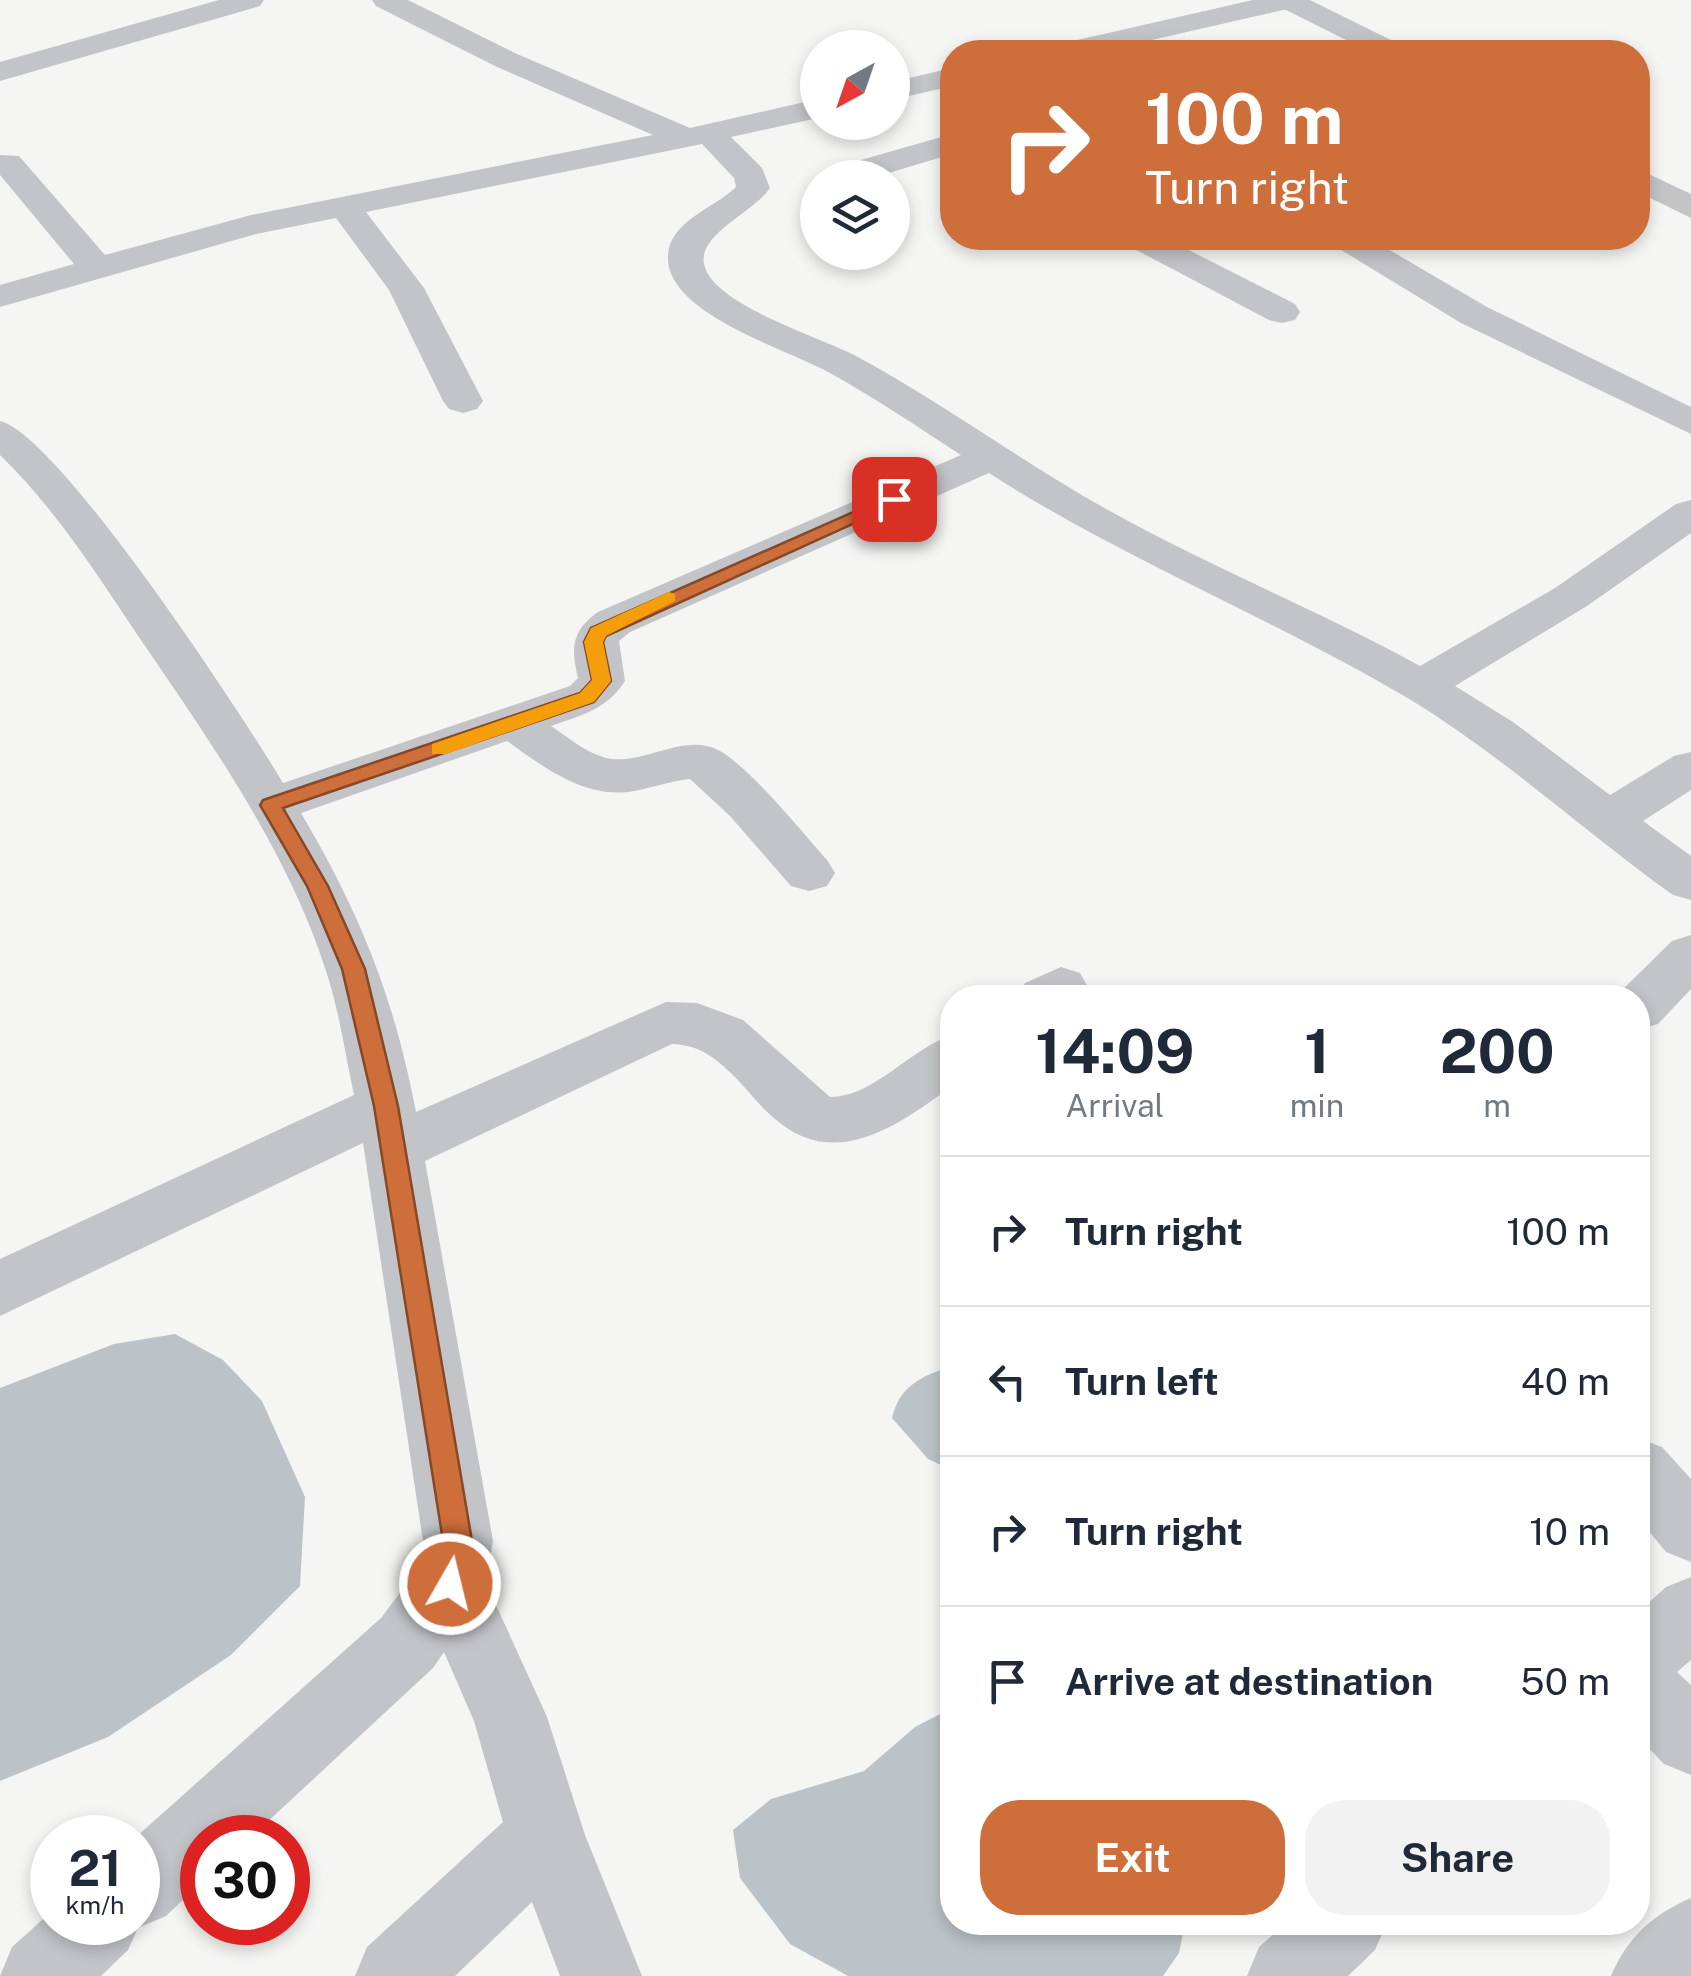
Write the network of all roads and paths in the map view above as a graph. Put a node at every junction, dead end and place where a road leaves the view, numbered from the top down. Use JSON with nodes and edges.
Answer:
{"nodes":[{"id":1,"x":250,"y":0,"type":"edge"},
{"id":2,"x":386,"y":0,"type":"edge"},
{"id":3,"x":1289,"y":0,"type":"edge"},
{"id":4,"x":1126,"y":40,"type":"edge"},
{"id":5,"x":1368,"y":40,"type":"edge"},
{"id":6,"x":0,"y":72,"type":"edge"},
{"id":7,"x":940,"y":81,"type":"edge"},
{"id":8,"x":910,"y":87,"type":"edge"},
{"id":9,"x":800,"y":112,"type":"edge"},
{"id":10,"x":698,"y":136,"type":"junction"},
{"id":11,"x":940,"y":147,"type":"edge"},
{"id":12,"x":7,"y":163,"type":"dead end"},
{"id":13,"x":798,"y":182,"type":"edge"},
{"id":14,"x":1650,"y":186,"type":"edge"},
{"id":15,"x":344,"y":206,"type":"junction"},
{"id":16,"x":1691,"y":208,"type":"edge"},
{"id":17,"x":1161,"y":250,"type":"edge"},
{"id":18,"x":1365,"y":250,"type":"edge"},
{"id":19,"x":98,"y":268,"type":"junction"},
{"id":20,"x":0,"y":296,"type":"edge"},
{"id":21,"x":1282,"y":312,"type":"dead end"},
{"id":22,"x":463,"y":401,"type":"dead end"},
{"id":23,"x":1691,"y":422,"type":"edge"},
{"id":24,"x":0,"y":433,"type":"edge"},
{"id":25,"x":994,"y":456,"type":"junction"},
{"id":26,"x":1691,"y":513,"type":"edge"},
{"id":27,"x":1421,"y":686,"type":"junction"},
{"id":28,"x":514,"y":724,"type":"junction"},
{"id":29,"x":1691,"y":768,"type":"edge"},
{"id":30,"x":271,"y":805,"type":"junction"},
{"id":31,"x":1607,"y":820,"type":"junction"},
{"id":32,"x":809,"y":874,"type":"dead end"},
{"id":33,"x":1691,"y":882,"type":"edge"},
{"id":34,"x":1691,"y":955,"type":"edge"},
{"id":35,"x":1650,"y":997,"type":"edge"},
{"id":36,"x":940,"y":1064,"type":"edge"},
{"id":37,"x":390,"y":1128,"type":"junction"},
{"id":38,"x":0,"y":1288,"type":"edge"},
{"id":39,"x":1650,"y":1483,"type":"edge"},
{"id":40,"x":1691,"y":1529,"type":"edge"},
{"id":41,"x":450,"y":1584,"type":"junction"},
{"id":42,"x":1691,"y":1612,"type":"edge"},
{"id":43,"x":1650,"y":1649,"type":"edge"},
{"id":44,"x":1650,"y":1698,"type":"edge"},
{"id":45,"x":1691,"y":1737,"type":"edge"},
{"id":46,"x":546,"y":1835,"type":"junction"},
{"id":47,"x":160,"y":1868,"type":"edge"},
{"id":48,"x":1333,"y":1935,"type":"edge"},
{"id":49,"x":1691,"y":1938,"type":"edge"},
{"id":50,"x":75,"y":1945,"type":"edge"},
{"id":51,"x":41,"y":1976,"type":"edge"},
{"id":52,"x":396,"y":1976,"type":"edge"},
{"id":53,"x":601,"y":1976,"type":"edge"},
{"id":54,"x":1288,"y":1976,"type":"edge"},
{"id":55,"x":1652,"y":1976,"type":"edge"}],
"edges":[{"from":1,"to":6,"type":"street"},
{"from":2,"to":10,"type":"street"},
{"from":3,"to":4,"type":"street"},
{"from":3,"to":5,"type":"street"},
{"from":7,"to":8,"type":"street"},
{"from":9,"to":10,"type":"street"},
{"from":10,"to":13,"type":"street"},
{"from":10,"to":15,"type":"street"},
{"from":11,"to":13,"type":"street"},
{"from":12,"to":19,"type":"street"},
{"from":13,"to":25,"type":"street"},
{"from":14,"to":16,"type":"street"},
{"from":15,"to":19,"type":"street"},
{"from":15,"to":22,"type":"street"},
{"from":17,"to":21,"type":"street"},
{"from":18,"to":23,"type":"street"},
{"from":19,"to":20,"type":"street"},
{"from":24,"to":30,"type":"street"},
{"from":25,"to":27,"type":"street"},
{"from":25,"to":28,"type":"street"},
{"from":26,"to":27,"type":"street"},
{"from":27,"to":31,"type":"street"},
{"from":28,"to":30,"type":"street"},
{"from":28,"to":32,"type":"street"},
{"from":29,"to":31,"type":"street"},
{"from":30,"to":37,"type":"street"},
{"from":31,"to":33,"type":"street"},
{"from":34,"to":35,"type":"street"},
{"from":36,"to":37,"type":"street"},
{"from":37,"to":38,"type":"street"},
{"from":37,"to":41,"type":"street"},
{"from":39,"to":40,"type":"street"},
{"from":41,"to":46,"type":"street"},
{"from":41,"to":47,"type":"street"},
{"from":42,"to":43,"type":"street"},
{"from":44,"to":45,"type":"street"},
{"from":46,"to":52,"type":"street"},
{"from":46,"to":53,"type":"street"},
{"from":48,"to":54,"type":"street"},
{"from":49,"to":55,"type":"street"},
{"from":50,"to":51,"type":"street"}]}
